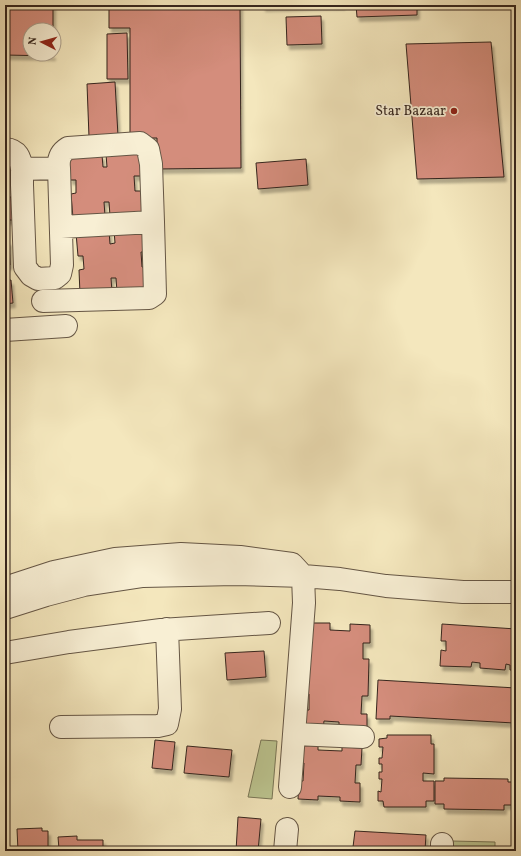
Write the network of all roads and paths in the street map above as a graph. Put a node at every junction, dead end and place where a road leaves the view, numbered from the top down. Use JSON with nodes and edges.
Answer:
{"nodes":[{"id":1,"x":5,"y":149,"type":"edge"},
{"id":2,"x":59,"y":168,"type":"junction"},
{"id":3,"x":22,"y":170,"type":"junction"},
{"id":4,"x":153,"y":222,"type":"junction"},
{"id":5,"x":61,"y":227,"type":"junction"},
{"id":6,"x":14,"y":228,"type":"edge"},
{"id":7,"x":42,"y":279,"type":"junction"},
{"id":8,"x":43,"y":301,"type":"junction"},
{"id":9,"x":66,"y":326,"type":"dead end"},
{"id":10,"x":44,"y":327,"type":"junction"},
{"id":11,"x":5,"y":330,"type":"edge"},
{"id":12,"x":303,"y":576,"type":"junction"},
{"id":13,"x":5,"y":588,"type":"edge"},
{"id":14,"x":516,"y":592,"type":"edge"},
{"id":15,"x":5,"y":608,"type":"edge"},
{"id":16,"x":268,"y":623,"type":"dead end"},
{"id":17,"x":167,"y":629,"type":"junction"},
{"id":18,"x":5,"y":653,"type":"edge"},
{"id":19,"x":61,"y":727,"type":"dead end"},
{"id":20,"x":294,"y":734,"type":"junction"},
{"id":21,"x":362,"y":737,"type":"dead end"},
{"id":22,"x":290,"y":787,"type":"dead end"},
{"id":23,"x":287,"y":829,"type":"dead end"},
{"id":24,"x":285,"y":851,"type":"edge"}],
"edges":[{"from":1,"to":3,"type":"street"},
{"from":2,"to":3,"type":"street"},
{"from":2,"to":4,"type":"street"},
{"from":2,"to":5,"type":"street"},
{"from":3,"to":6,"type":"street"},
{"from":4,"to":5,"type":"street"},
{"from":4,"to":8,"type":"street"},
{"from":5,"to":7,"type":"street"},
{"from":6,"to":7,"type":"street"},
{"from":7,"to":8,"type":"street"},
{"from":8,"to":10,"type":"street"},
{"from":9,"to":10,"type":"street"},
{"from":10,"to":11,"type":"street"},
{"from":12,"to":13,"type":"street"},
{"from":12,"to":14,"type":"street"},
{"from":12,"to":15,"type":"street"},
{"from":12,"to":20,"type":"street"},
{"from":16,"to":17,"type":"street"},
{"from":17,"to":18,"type":"street"},
{"from":17,"to":19,"type":"street"},
{"from":20,"to":21,"type":"street"},
{"from":20,"to":22,"type":"street"},
{"from":23,"to":24,"type":"street"}]}
